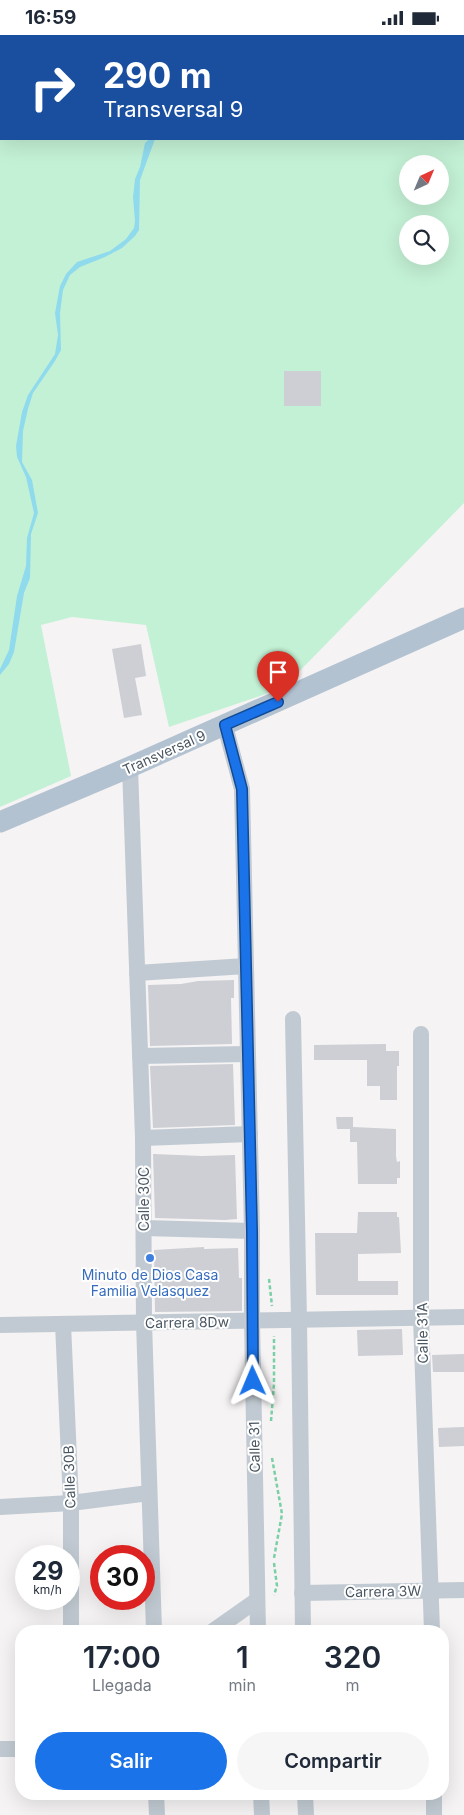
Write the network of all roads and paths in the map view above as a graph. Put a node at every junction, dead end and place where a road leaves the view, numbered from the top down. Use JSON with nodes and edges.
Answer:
{"nodes":[{"id":1,"x":464,"y":618,"type":"edge"},
{"id":2,"x":225,"y":725,"type":"junction"},
{"id":3,"x":130,"y":767,"type":"junction"},
{"id":4,"x":0,"y":821,"type":"edge"},
{"id":5,"x":246,"y":966,"type":"junction"},
{"id":6,"x":137,"y":973,"type":"junction"},
{"id":7,"x":293,"y":1019,"type":"dead end"},
{"id":8,"x":421,"y":1034,"type":"dead end"},
{"id":9,"x":248,"y":1054,"type":"junction"},
{"id":10,"x":140,"y":1056,"type":"junction"},
{"id":11,"x":250,"y":1134,"type":"junction"},
{"id":12,"x":143,"y":1138,"type":"junction"},
{"id":13,"x":144,"y":1228,"type":"junction"},
{"id":14,"x":252,"y":1231,"type":"junction"},
{"id":15,"x":464,"y":1317,"type":"edge"},
{"id":16,"x":421,"y":1318,"type":"junction"},
{"id":17,"x":300,"y":1320,"type":"junction"},
{"id":18,"x":252,"y":1321,"type":"junction"},
{"id":19,"x":144,"y":1322,"type":"junction"},
{"id":20,"x":62,"y":1323,"type":"junction"},
{"id":21,"x":0,"y":1325,"type":"edge"},
{"id":22,"x":149,"y":1493,"type":"junction"},
{"id":23,"x":71,"y":1503,"type":"junction"},
{"id":24,"x":0,"y":1507,"type":"edge"},
{"id":25,"x":464,"y":1590,"type":"edge"},
{"id":26,"x":431,"y":1591,"type":"junction"},
{"id":27,"x":302,"y":1593,"type":"junction"},
{"id":28,"x":257,"y":1600,"type":"junction"},
{"id":29,"x":71,"y":1625,"type":"edge"},
{"id":30,"x":154,"y":1625,"type":"edge"},
{"id":31,"x":222,"y":1625,"type":"edge"},
{"id":32,"x":258,"y":1625,"type":"edge"},
{"id":33,"x":302,"y":1625,"type":"edge"},
{"id":34,"x":432,"y":1625,"type":"edge"},
{"id":35,"x":0,"y":1749,"type":"edge"},
{"id":36,"x":15,"y":1749,"type":"edge"},
{"id":37,"x":156,"y":1800,"type":"edge"},
{"id":38,"x":261,"y":1800,"type":"edge"},
{"id":39,"x":305,"y":1800,"type":"edge"},
{"id":40,"x":434,"y":1800,"type":"edge"},
{"id":41,"x":157,"y":1815,"type":"edge"},
{"id":42,"x":262,"y":1815,"type":"edge"},
{"id":43,"x":306,"y":1815,"type":"edge"},
{"id":44,"x":434,"y":1815,"type":"edge"}],
"edges":[{"from":1,"to":2,"type":"main road","name":"Transversal 9"},
{"from":2,"to":3,"type":"main road","name":"Transversal 9"},
{"from":2,"to":5,"type":"street","name":"Calle 31"},
{"from":3,"to":4,"type":"main road","name":"Transversal 9"},
{"from":3,"to":6,"type":"street","name":"Calle 30C"},
{"from":5,"to":6,"type":"street"},
{"from":5,"to":9,"type":"street","name":"Calle 31"},
{"from":6,"to":10,"type":"street","name":"Calle 30C"},
{"from":7,"to":17,"type":"street"},
{"from":8,"to":16,"type":"street","name":"Calle 31A"},
{"from":9,"to":10,"type":"street"},
{"from":9,"to":11,"type":"street","name":"Calle 31"},
{"from":10,"to":12,"type":"street","name":"Calle 30C"},
{"from":11,"to":12,"type":"street"},
{"from":11,"to":14,"type":"street","name":"Calle 31"},
{"from":12,"to":13,"type":"street","name":"Calle 30C"},
{"from":13,"to":14,"type":"street"},
{"from":13,"to":19,"type":"street","name":"Calle 30C"},
{"from":14,"to":18,"type":"street","name":"Calle 31"},
{"from":15,"to":16,"type":"street","name":"Carrera 8Dw"},
{"from":16,"to":17,"type":"street","name":"Carrera 8Dw"},
{"from":16,"to":26,"type":"street","name":"Calle 31A"},
{"from":17,"to":18,"type":"street","name":"Carrera 8Dw"},
{"from":17,"to":27,"type":"street"},
{"from":18,"to":19,"type":"street","name":"Carrera 8Dw"},
{"from":18,"to":28,"type":"street","name":"Calle 31"},
{"from":19,"to":20,"type":"street","name":"Carrera 8Dw"},
{"from":19,"to":22,"type":"street","name":"Calle 30C"},
{"from":20,"to":21,"type":"street","name":"Carrera 8Dw"},
{"from":20,"to":23,"type":"street","name":"Calle 30B"},
{"from":22,"to":23,"type":"street"},
{"from":22,"to":30,"type":"street","name":"Calle 30C"},
{"from":23,"to":24,"type":"street"},
{"from":23,"to":29,"type":"street","name":"Calle 30B"},
{"from":25,"to":26,"type":"street","name":"Carrera 3W"},
{"from":26,"to":27,"type":"street","name":"Carrera 3W"},
{"from":26,"to":34,"type":"street","name":"Calle 31A"},
{"from":27,"to":33,"type":"street"},
{"from":28,"to":31,"type":"street"},
{"from":28,"to":32,"type":"street","name":"Calle 31"},
{"from":35,"to":36,"type":"street"},
{"from":37,"to":41,"type":"street"},
{"from":38,"to":42,"type":"street"},
{"from":39,"to":43,"type":"street"},
{"from":40,"to":44,"type":"street"}]}
